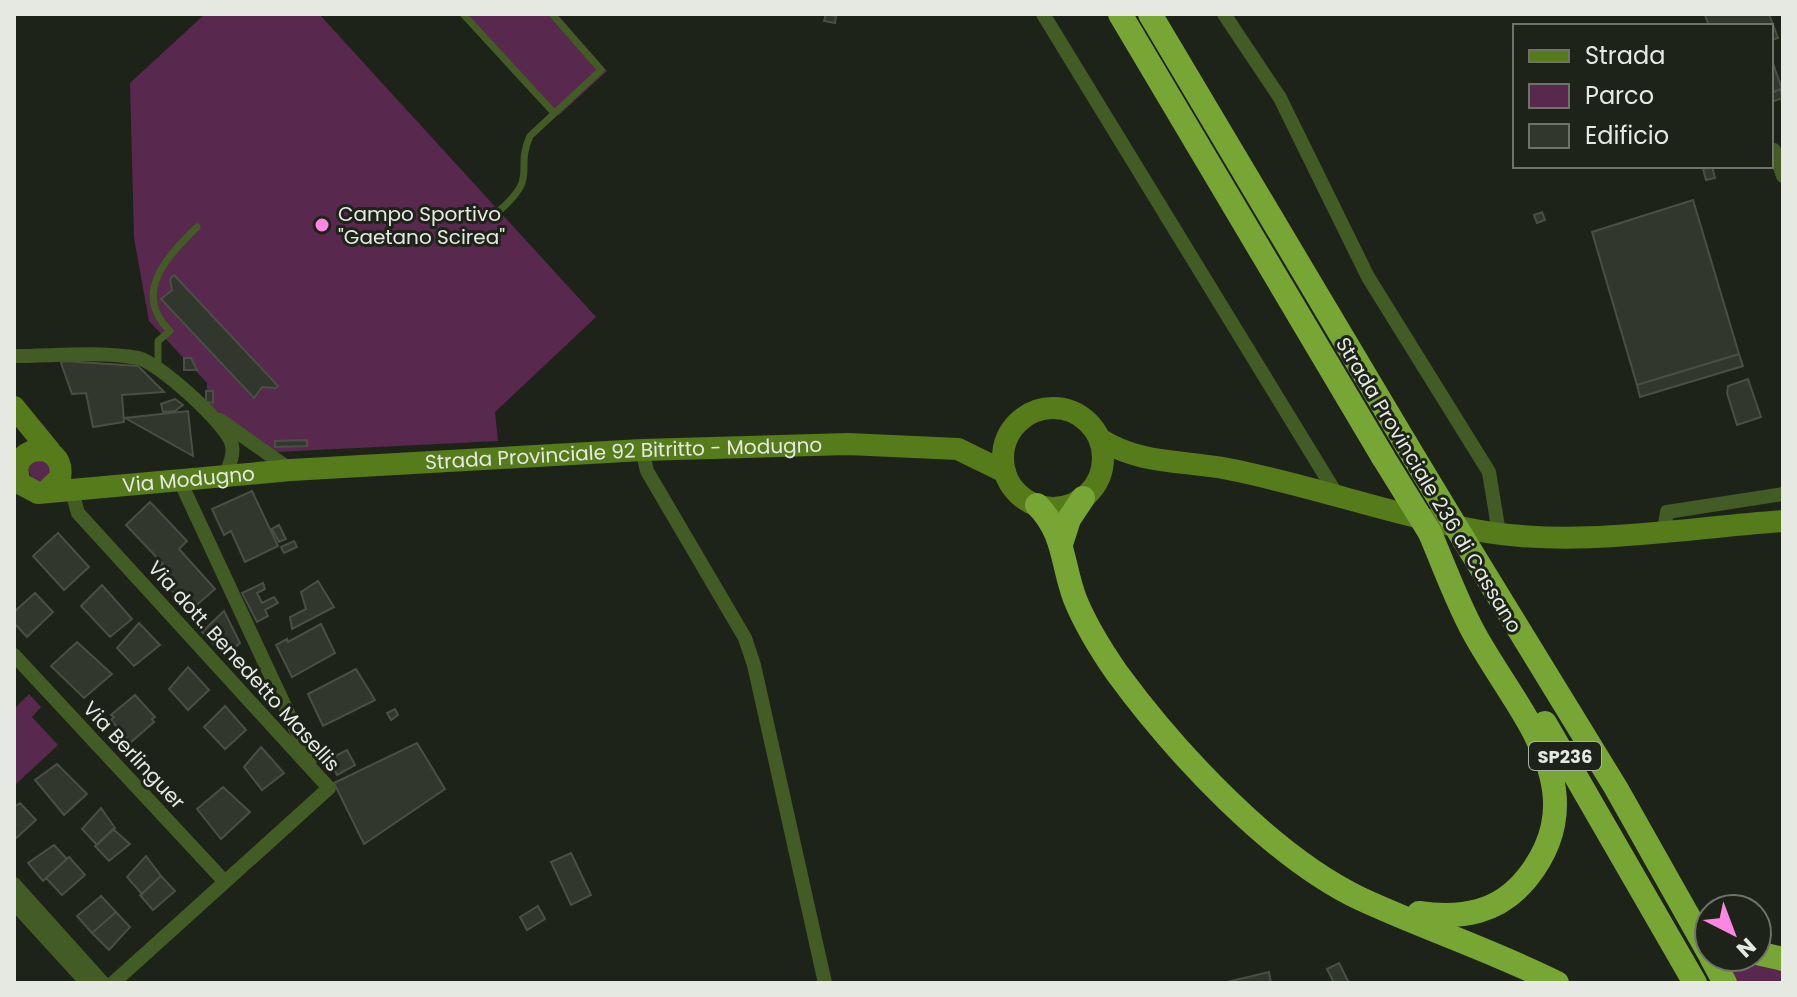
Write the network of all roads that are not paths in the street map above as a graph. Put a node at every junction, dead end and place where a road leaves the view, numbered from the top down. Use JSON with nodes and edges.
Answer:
{"nodes":[{"id":1,"x":463,"y":14,"type":"edge"},
{"id":2,"x":552,"y":14,"type":"edge"},
{"id":3,"x":1043,"y":14,"type":"edge"},
{"id":4,"x":1120,"y":14,"type":"edge"},
{"id":5,"x":1150,"y":14,"type":"edge"},
{"id":6,"x":1224,"y":14,"type":"edge"},
{"id":7,"x":554,"y":113,"type":"junction"},
{"id":8,"x":1774,"y":150,"type":"dead end"},
{"id":9,"x":1783,"y":176,"type":"edge"},
{"id":10,"x":499,"y":211,"type":"dead end"},
{"id":11,"x":197,"y":227,"type":"dead end"},
{"id":12,"x":14,"y":356,"type":"edge"},
{"id":13,"x":158,"y":368,"type":"junction"},
{"id":14,"x":14,"y":407,"type":"edge"},
{"id":15,"x":206,"y":411,"type":"junction"},
{"id":16,"x":1015,"y":425,"type":"junction"},
{"id":17,"x":1100,"y":439,"type":"junction"},
{"id":18,"x":958,"y":449,"type":"junction"},
{"id":19,"x":642,"y":450,"type":"junction"},
{"id":20,"x":55,"y":457,"type":"junction"},
{"id":21,"x":1136,"y":458,"type":"junction"},
{"id":22,"x":291,"y":470,"type":"junction"},
{"id":23,"x":1005,"y":472,"type":"junction"},
{"id":24,"x":15,"y":474,"type":"edge"},
{"id":25,"x":225,"y":475,"type":"junction"},
{"id":26,"x":180,"y":481,"type":"junction"},
{"id":27,"x":1091,"y":489,"type":"junction"},
{"id":28,"x":80,"y":491,"type":"junction"},
{"id":29,"x":42,"y":493,"type":"junction"},
{"id":30,"x":1783,"y":494,"type":"edge"},
{"id":31,"x":1337,"y":495,"type":"junction"},
{"id":32,"x":1037,"y":505,"type":"junction"},
{"id":33,"x":1783,"y":521,"type":"edge"},
{"id":34,"x":1664,"y":530,"type":"junction"},
{"id":35,"x":1430,"y":533,"type":"junction"},
{"id":36,"x":1499,"y":533,"type":"junction"},
{"id":37,"x":1062,"y":541,"type":"junction"},
{"id":38,"x":14,"y":655,"type":"edge"},
{"id":39,"x":1553,"y":688,"type":"junction"},
{"id":40,"x":317,"y":775,"type":"junction"},
{"id":41,"x":225,"y":882,"type":"junction"},
{"id":42,"x":14,"y":884,"type":"edge"},
{"id":43,"x":1693,"y":893,"type":"edge"},
{"id":44,"x":1359,"y":898,"type":"junction"},
{"id":45,"x":14,"y":903,"type":"edge"},
{"id":46,"x":1693,"y":925,"type":"edge"},
{"id":47,"x":47,"y":930,"type":"junction"},
{"id":48,"x":87,"y":983,"type":"edge"},
{"id":49,"x":103,"y":983,"type":"edge"},
{"id":50,"x":113,"y":983,"type":"edge"},
{"id":51,"x":825,"y":983,"type":"edge"},
{"id":52,"x":1557,"y":983,"type":"edge"},
{"id":53,"x":1695,"y":983,"type":"edge"}],
"edges":[{"from":1,"to":7,"type":"lane"},
{"from":2,"to":7,"type":"lane"},
{"from":3,"to":31,"type":"street"},
{"from":4,"to":35,"type":"highway","name":"Strada Provinciale 236 di Cassano","number":"SP236","bridge":true},
{"from":5,"to":39,"type":"highway","name":"Strada Provinciale 236 di Cassano","number":"SP236","bridge":true},
{"from":6,"to":36,"type":"street"},
{"from":7,"to":10,"type":"lane"},
{"from":8,"to":9,"type":"street"},
{"from":11,"to":13,"type":"lane"},
{"from":12,"to":13,"type":"street"},
{"from":13,"to":15,"type":"street"},
{"from":14,"to":20,"type":"main road"},
{"from":15,"to":22,"type":"street"},
{"from":15,"to":25,"type":"street"},
{"from":16,"to":17,"type":"main road"},
{"from":16,"to":18,"type":"main road"},
{"from":16,"to":23,"type":"main road"},
{"from":17,"to":21,"type":"main road"},
{"from":17,"to":27,"type":"main road"},
{"from":18,"to":19,"type":"main road","name":"Strada Provinciale 92 Bitritto - Modugno"},
{"from":18,"to":23,"type":"main road"},
{"from":19,"to":22,"type":"main road","name":"Strada Provinciale 92 Bitritto - Modugno"},
{"from":19,"to":51,"type":"street"},
{"from":20,"to":24,"type":"main road"},
{"from":20,"to":28,"type":"main road"},
{"from":20,"to":29,"type":"main road"},
{"from":21,"to":27,"type":"main road"},
{"from":21,"to":31,"type":"main road"},
{"from":22,"to":25,"type":"main road","name":"Via Modugno"},
{"from":23,"to":32,"type":"main road"},
{"from":24,"to":29,"type":"main road"},
{"from":25,"to":26,"type":"main road","name":"Via Modugno"},
{"from":26,"to":28,"type":"main road","name":"Via Modugno"},
{"from":26,"to":40,"type":"street"},
{"from":27,"to":32,"type":"main road"},
{"from":27,"to":37,"type":"highway"},
{"from":28,"to":29,"type":"main road","name":"Via Modugno"},
{"from":28,"to":40,"type":"street","name":"Via dott. Benedetto Masellis"},
{"from":30,"to":34,"type":"street"},
{"from":31,"to":36,"type":"main road"},
{"from":32,"to":37,"type":"highway"},
{"from":33,"to":34,"type":"main road"},
{"from":34,"to":36,"type":"main road"},
{"from":35,"to":44,"type":"highway"},
{"from":35,"to":53,"type":"highway","name":"Strada Provinciale 236 di Cassano","number":"SP236"},
{"from":37,"to":44,"type":"highway"},
{"from":38,"to":41,"type":"street","name":"Via Berlinguer"},
{"from":39,"to":43,"type":"highway"},
{"from":39,"to":46,"type":"highway","name":"Strada Provinciale 236 di Cassano","number":"SP236"},
{"from":40,"to":41,"type":"street","name":"Via dott. Benedetto Masellis"},
{"from":41,"to":50,"type":"street","name":"Via dott. Benedetto Masellis"},
{"from":42,"to":47,"type":"street"},
{"from":44,"to":52,"type":"highway"},
{"from":45,"to":47,"type":"street"},
{"from":47,"to":48,"type":"street"},
{"from":47,"to":49,"type":"street"}]}
